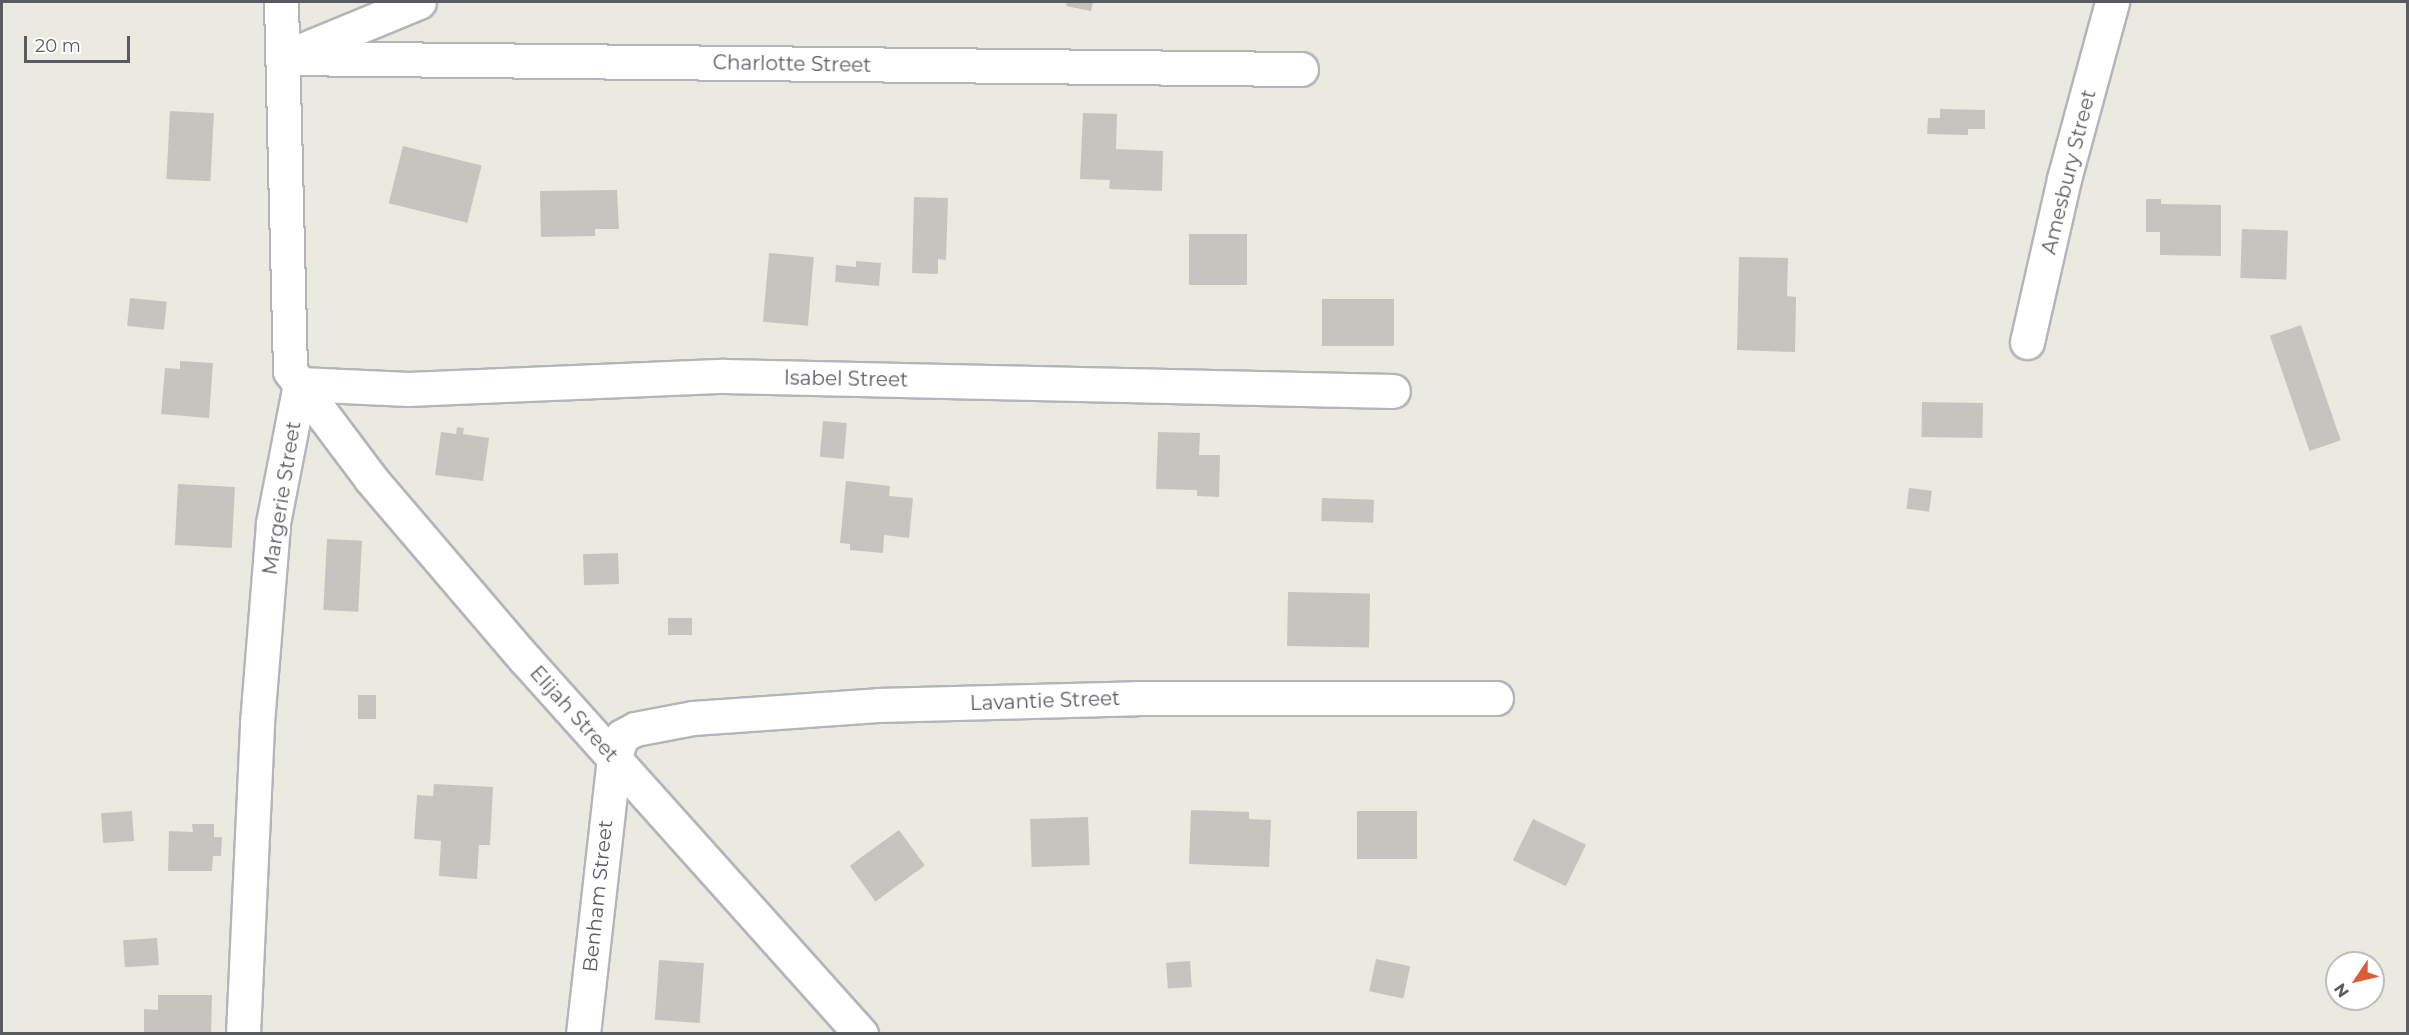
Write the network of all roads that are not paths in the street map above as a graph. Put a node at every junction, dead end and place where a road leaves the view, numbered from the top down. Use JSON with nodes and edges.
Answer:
{"nodes":[{"id":1,"x":281,"y":2,"type":"edge"},
{"id":2,"x":419,"y":2,"type":"edge"},
{"id":3,"x":2112,"y":2,"type":"edge"},
{"id":4,"x":282,"y":58,"type":"junction"},
{"id":5,"x":1301,"y":69,"type":"dead end"},
{"id":6,"x":2027,"y":342,"type":"dead end"},
{"id":7,"x":300,"y":384,"type":"junction"},
{"id":8,"x":1393,"y":392,"type":"dead end"},
{"id":9,"x":1496,"y":698,"type":"dead end"},
{"id":10,"x":614,"y":759,"type":"junction"},
{"id":11,"x":243,"y":1034,"type":"edge"},
{"id":12,"x":583,"y":1034,"type":"edge"},
{"id":13,"x":861,"y":1034,"type":"edge"}],
"edges":[{"from":1,"to":4,"type":"street"},
{"from":2,"to":4,"type":"street"},
{"from":3,"to":6,"type":"street","name":"Amesbury Street"},
{"from":4,"to":5,"type":"street","name":"Charlotte Street"},
{"from":4,"to":7,"type":"street"},
{"from":7,"to":8,"type":"street","name":"Isabel Street"},
{"from":7,"to":10,"type":"street","name":"Elijah Street"},
{"from":7,"to":11,"type":"street","name":"Margerie Street"},
{"from":9,"to":10,"type":"street","name":"Lavantie Street"},
{"from":10,"to":12,"type":"street","name":"Benham Street"},
{"from":10,"to":13,"type":"street","name":"Elijah Street"}]}
